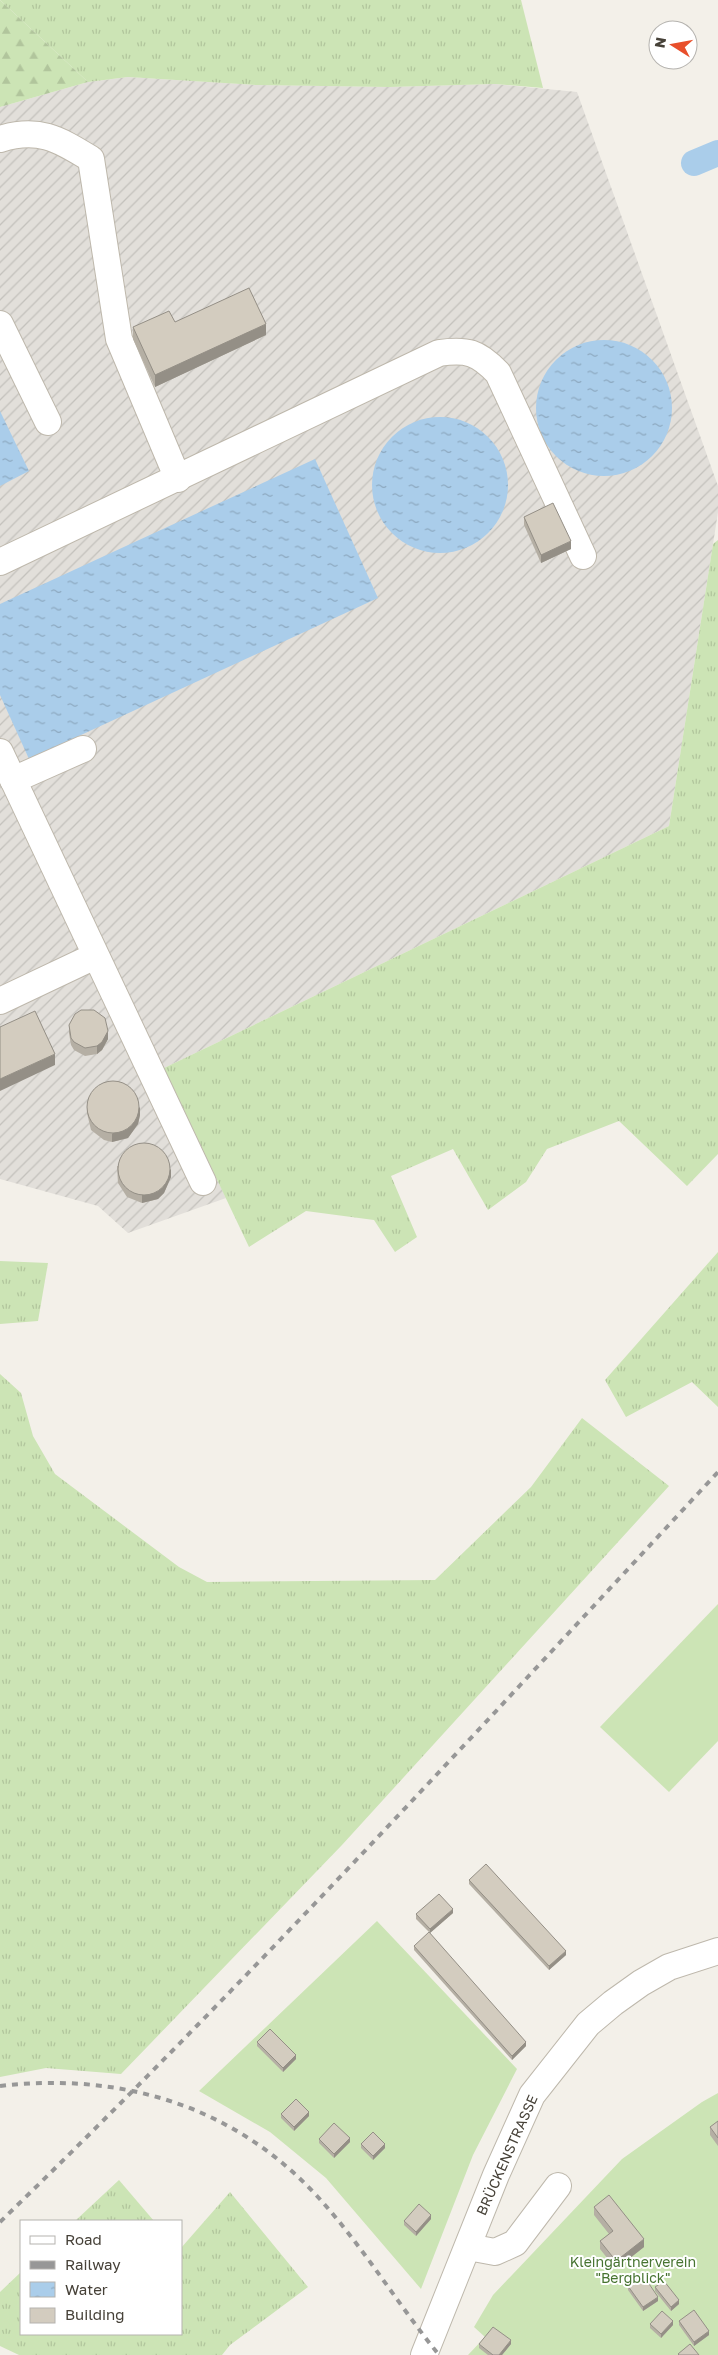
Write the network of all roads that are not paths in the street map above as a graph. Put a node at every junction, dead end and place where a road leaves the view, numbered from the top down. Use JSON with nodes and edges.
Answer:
{"nodes":[{"id":1,"x":0,"y":138,"type":"edge"},
{"id":2,"x":0,"y":324,"type":"edge"},
{"id":3,"x":48,"y":422,"type":"dead end"},
{"id":4,"x":178,"y":479,"type":"junction"},
{"id":5,"x":583,"y":556,"type":"dead end"},
{"id":6,"x":0,"y":562,"type":"edge"},
{"id":7,"x":83,"y":749,"type":"dead end"},
{"id":8,"x":0,"y":752,"type":"edge"},
{"id":9,"x":13,"y":780,"type":"junction"},
{"id":10,"x":95,"y":956,"type":"junction"},
{"id":11,"x":0,"y":1001,"type":"edge"},
{"id":12,"x":203,"y":1182,"type":"dead end"},
{"id":13,"x":718,"y":1951,"type":"edge"},
{"id":14,"x":558,"y":2186,"type":"dead end"},
{"id":15,"x":468,"y":2247,"type":"junction"},
{"id":16,"x":424,"y":2355,"type":"edge"}],
"edges":[{"from":1,"to":4,"type":"street"},
{"from":2,"to":3,"type":"street"},
{"from":4,"to":5,"type":"street"},
{"from":4,"to":6,"type":"street"},
{"from":7,"to":9,"type":"street"},
{"from":8,"to":9,"type":"street"},
{"from":9,"to":10,"type":"street"},
{"from":10,"to":11,"type":"street"},
{"from":10,"to":12,"type":"street"},
{"from":13,"to":15,"type":"street","name":"BRÜCKENSTRASSE"},
{"from":14,"to":15,"type":"street"},
{"from":15,"to":16,"type":"street","name":"BRÜCKENSTRASSE"}]}
